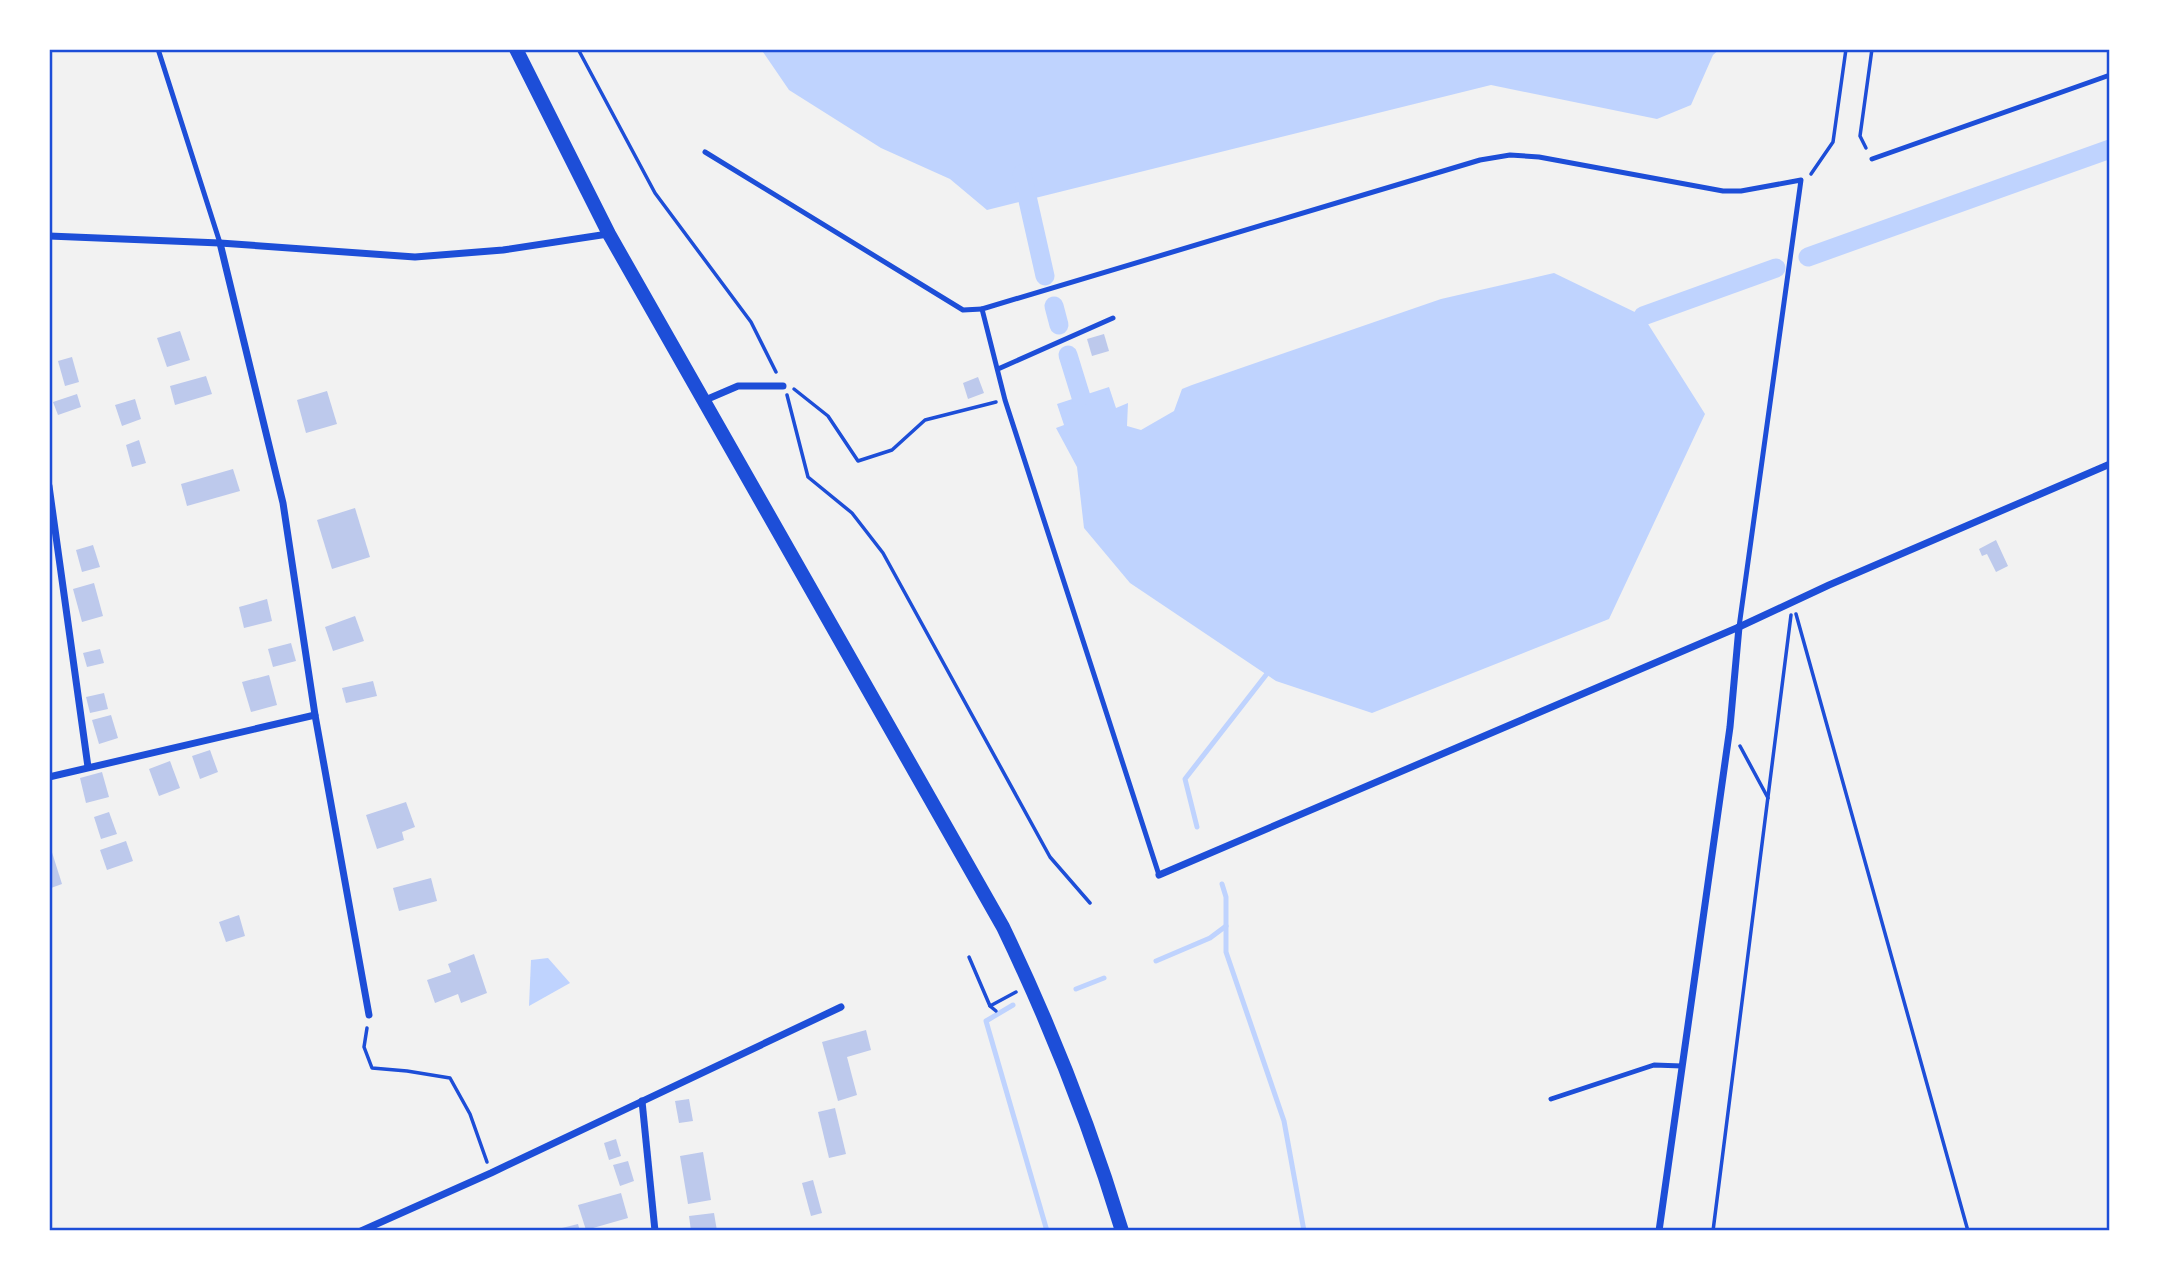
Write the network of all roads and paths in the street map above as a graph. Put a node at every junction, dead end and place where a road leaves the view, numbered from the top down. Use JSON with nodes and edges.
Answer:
{"nodes":[{"id":1,"x":158,"y":49,"type":"edge"},
{"id":2,"x":516,"y":49,"type":"edge"},
{"id":3,"x":578,"y":49,"type":"edge"},
{"id":4,"x":1846,"y":49,"type":"edge"},
{"id":5,"x":1872,"y":49,"type":"edge"},
{"id":6,"x":2110,"y":75,"type":"edge"},
{"id":7,"x":705,"y":152,"type":"dead end"},
{"id":8,"x":1872,"y":159,"type":"joint"},
{"id":9,"x":1801,"y":180,"type":"junction"},
{"id":10,"x":609,"y":234,"type":"junction"},
{"id":11,"x":49,"y":236,"type":"edge"},
{"id":12,"x":220,"y":243,"type":"junction"},
{"id":13,"x":982,"y":309,"type":"junction"},
{"id":14,"x":1113,"y":318,"type":"dead end"},
{"id":15,"x":998,"y":369,"type":"junction"},
{"id":16,"x":783,"y":386,"type":"junction"},
{"id":17,"x":1005,"y":400,"type":"junction"},
{"id":18,"x":703,"y":401,"type":"junction"},
{"id":19,"x":2110,"y":464,"type":"edge"},
{"id":20,"x":49,"y":486,"type":"edge"},
{"id":21,"x":1793,"y":602,"type":"junction"},
{"id":22,"x":1739,"y":626,"type":"junction"},
{"id":23,"x":315,"y":715,"type":"junction"},
{"id":24,"x":1730,"y":727,"type":"junction"},
{"id":25,"x":88,"y":767,"type":"junction"},
{"id":26,"x":49,"y":776,"type":"edge"},
{"id":27,"x":1769,"y":800,"type":"junction"},
{"id":28,"x":1159,"y":875,"type":"joint"},
{"id":29,"x":1090,"y":903,"type":"dead end"},
{"id":30,"x":969,"y":957,"type":"dead end"},
{"id":31,"x":1004,"y":997,"type":"dead end"},
{"id":32,"x":990,"y":1006,"type":"junction"},
{"id":33,"x":841,"y":1007,"type":"dead end"},
{"id":34,"x":996,"y":1011,"type":"dead end"},
{"id":35,"x":369,"y":1016,"type":"joint"},
{"id":36,"x":1682,"y":1066,"type":"junction"},
{"id":37,"x":1551,"y":1099,"type":"dead end"},
{"id":38,"x":642,"y":1101,"type":"junction"},
{"id":39,"x":491,"y":1173,"type":"junction"},
{"id":40,"x":361,"y":1231,"type":"edge"},
{"id":41,"x":655,"y":1231,"type":"edge"},
{"id":42,"x":1122,"y":1231,"type":"edge"},
{"id":43,"x":1659,"y":1231,"type":"edge"},
{"id":44,"x":1713,"y":1231,"type":"edge"},
{"id":45,"x":1968,"y":1231,"type":"edge"}],
"edges":[{"from":1,"to":12,"type":"lane"},
{"from":2,"to":10,"type":"main road"},
{"from":3,"to":16,"type":"path"},
{"from":4,"to":9,"type":"path"},
{"from":5,"to":8,"type":"path"},
{"from":6,"to":8,"type":"lane"},
{"from":7,"to":13,"type":"lane"},
{"from":9,"to":13,"type":"lane"},
{"from":9,"to":22,"type":"lane"},
{"from":10,"to":12,"type":"street"},
{"from":10,"to":18,"type":"main road"},
{"from":11,"to":12,"type":"street"},
{"from":12,"to":23,"type":"street"},
{"from":13,"to":15,"type":"lane"},
{"from":14,"to":15,"type":"lane"},
{"from":15,"to":17,"type":"lane"},
{"from":16,"to":17,"type":"path"},
{"from":16,"to":18,"type":"street"},
{"from":16,"to":29,"type":"path"},
{"from":17,"to":28,"type":"lane"},
{"from":18,"to":42,"type":"main road"},
{"from":19,"to":21,"type":"street"},
{"from":20,"to":25,"type":"street"},
{"from":21,"to":22,"type":"street"},
{"from":21,"to":27,"type":"path"},
{"from":21,"to":45,"type":"path"},
{"from":22,"to":24,"type":"street"},
{"from":22,"to":28,"type":"street"},
{"from":23,"to":25,"type":"street"},
{"from":23,"to":35,"type":"street"},
{"from":24,"to":27,"type":"path"},
{"from":24,"to":36,"type":"street"},
{"from":25,"to":26,"type":"street"},
{"from":27,"to":44,"type":"path"},
{"from":30,"to":32,"type":"path"},
{"from":31,"to":32,"type":"path"},
{"from":32,"to":34,"type":"path"},
{"from":33,"to":38,"type":"street"},
{"from":35,"to":39,"type":"path"},
{"from":36,"to":37,"type":"lane"},
{"from":36,"to":43,"type":"street"},
{"from":38,"to":39,"type":"street"},
{"from":38,"to":41,"type":"street"},
{"from":39,"to":40,"type":"street"}]}
